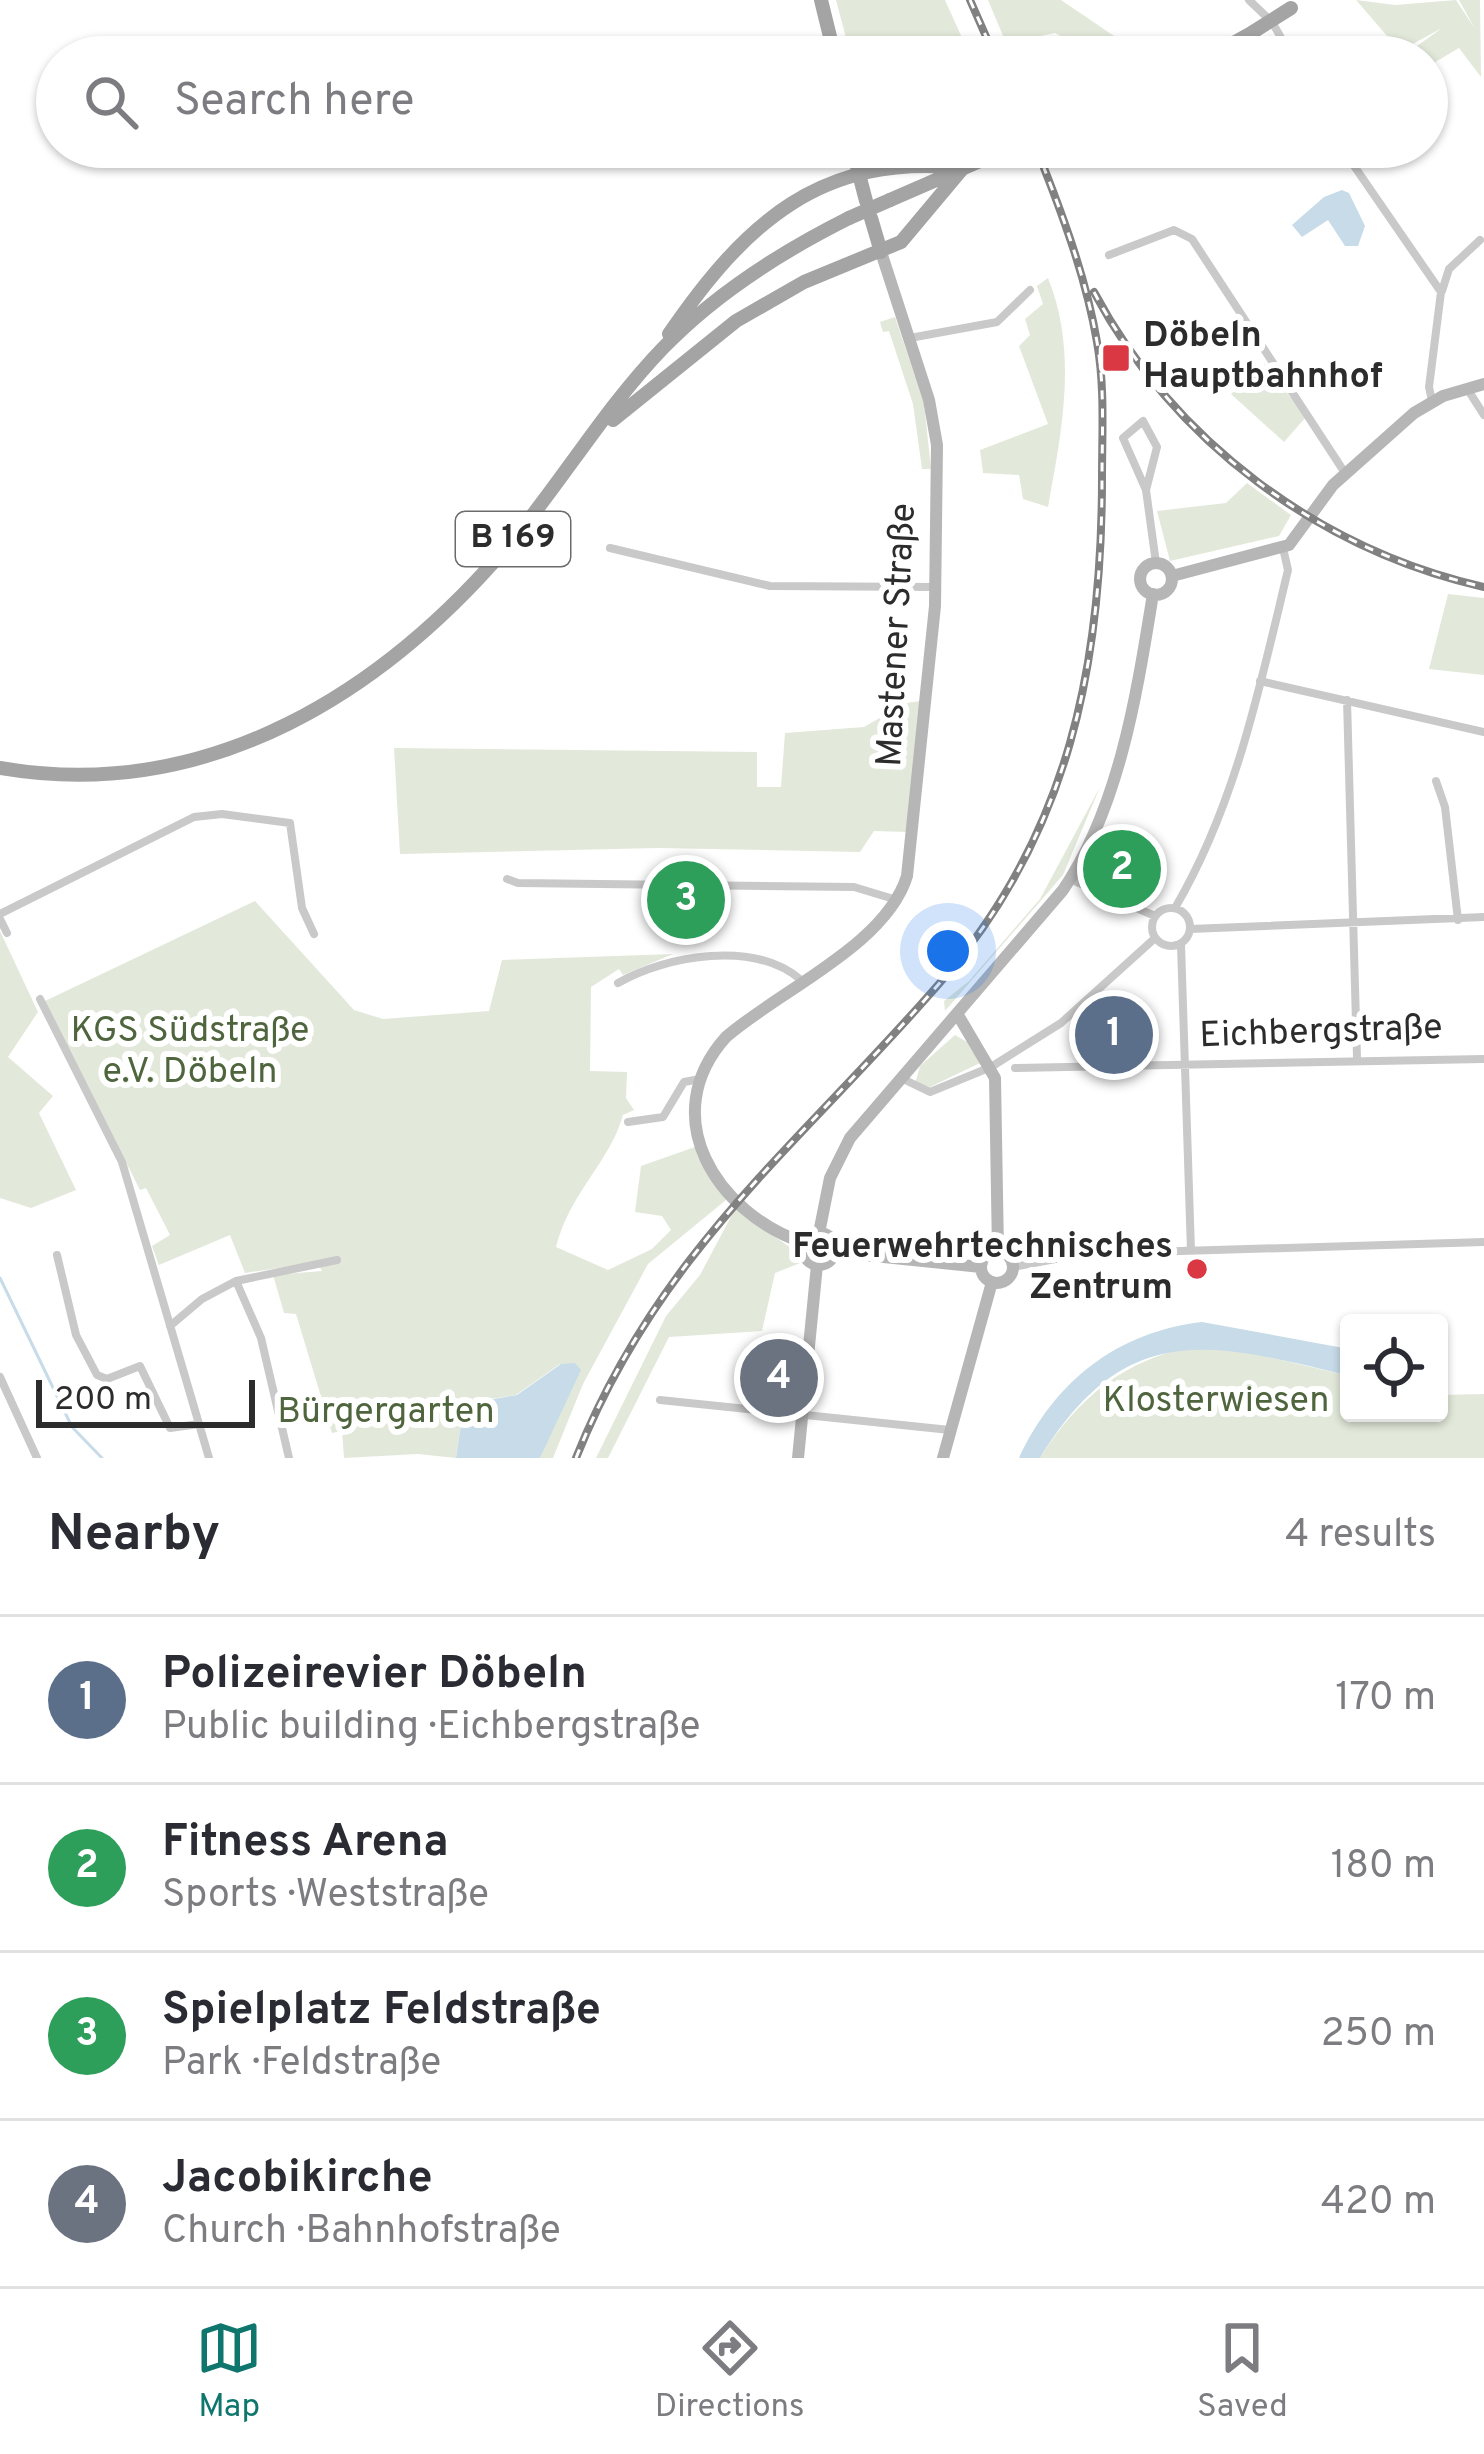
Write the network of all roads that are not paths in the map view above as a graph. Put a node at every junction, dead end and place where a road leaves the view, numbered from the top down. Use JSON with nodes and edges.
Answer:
{"nodes":[{"id":1,"x":821,"y":0,"type":"edge"},
{"id":2,"x":1249,"y":0,"type":"edge"},
{"id":3,"x":1297,"y":4,"type":"edge"},
{"id":4,"x":830,"y":36,"type":"edge"},
{"id":5,"x":1246,"y":36,"type":"edge"},
{"id":6,"x":1280,"y":36,"type":"edge"},
{"id":7,"x":857,"y":168,"type":"edge"},
{"id":8,"x":882,"y":168,"type":"edge"},
{"id":9,"x":962,"y":168,"type":"edge"},
{"id":10,"x":968,"y":168,"type":"edge"},
{"id":11,"x":1356,"y":168,"type":"edge"},
{"id":12,"x":858,"y":173,"type":"junction"},
{"id":13,"x":866,"y":201,"type":"dead end"},
{"id":14,"x":871,"y":218,"type":"dead end"},
{"id":15,"x":1480,"y":240,"type":"dead end"},
{"id":16,"x":880,"y":252,"type":"junction"},
{"id":17,"x":1109,"y":255,"type":"dead end"},
{"id":18,"x":1030,"y":290,"type":"dead end"},
{"id":19,"x":1442,"y":292,"type":"junction"},
{"id":20,"x":910,"y":338,"type":"junction"},
{"id":21,"x":662,"y":349,"type":"junction"},
{"id":22,"x":1484,"y":384,"type":"edge"},
{"id":23,"x":1467,"y":388,"type":"junction"},
{"id":24,"x":1432,"y":401,"type":"junction"},
{"id":25,"x":1484,"y":415,"type":"edge"},
{"id":26,"x":596,"y":433,"type":"junction"},
{"id":27,"x":1345,"y":473,"type":"junction"},
{"id":28,"x":1144,"y":486,"type":"junction"},
{"id":29,"x":610,"y":548,"type":"dead end"},
{"id":30,"x":1283,"y":548,"type":"junction"},
{"id":31,"x":1156,"y":563,"type":"junction"},
{"id":32,"x":1172,"y":576,"type":"junction"},
{"id":33,"x":935,"y":587,"type":"junction"},
{"id":34,"x":1154,"y":594,"type":"junction"},
{"id":35,"x":1260,"y":681,"type":"junction"},
{"id":36,"x":1346,"y":700,"type":"junction"},
{"id":37,"x":1484,"y":732,"type":"edge"},
{"id":38,"x":0,"y":768,"type":"edge"},
{"id":39,"x":1436,"y":782,"type":"dead end"},
{"id":40,"x":507,"y":879,"type":"dead end"},
{"id":41,"x":1070,"y":879,"type":"junction"},
{"id":42,"x":898,"y":901,"type":"junction"},
{"id":43,"x":1175,"y":908,"type":"junction"},
{"id":44,"x":0,"y":916,"type":"edge"},
{"id":45,"x":1155,"y":916,"type":"junction"},
{"id":46,"x":1484,"y":917,"type":"edge"},
{"id":47,"x":1458,"y":920,"type":"junction"},
{"id":48,"x":1351,"y":922,"type":"junction"},
{"id":49,"x":1190,"y":929,"type":"junction"},
{"id":50,"x":7,"y":933,"type":"dead end"},
{"id":51,"x":314,"y":934,"type":"dead end"},
{"id":52,"x":1154,"y":940,"type":"junction"},
{"id":53,"x":1181,"y":945,"type":"junction"},
{"id":54,"x":801,"y":980,"type":"junction"},
{"id":55,"x":618,"y":983,"type":"dead end"},
{"id":56,"x":40,"y":999,"type":"dead end"},
{"id":57,"x":958,"y":1015,"type":"junction"},
{"id":58,"x":1357,"y":1058,"type":"junction"},
{"id":59,"x":1484,"y":1059,"type":"edge"},
{"id":60,"x":1186,"y":1064,"type":"junction"},
{"id":61,"x":991,"y":1067,"type":"junction"},
{"id":62,"x":1015,"y":1068,"type":"dead end"},
{"id":63,"x":901,"y":1078,"type":"junction"},
{"id":64,"x":700,"y":1079,"type":"junction"},
{"id":65,"x":628,"y":1122,"type":"dead end"},
{"id":66,"x":819,"y":1233,"type":"junction"},
{"id":67,"x":1484,"y":1242,"type":"edge"},
{"id":68,"x":804,"y":1244,"type":"junction"},
{"id":69,"x":998,"y":1251,"type":"junction"},
{"id":70,"x":1191,"y":1251,"type":"junction"},
{"id":71,"x":835,"y":1252,"type":"junction"},
{"id":72,"x":57,"y":1255,"type":"dead end"},
{"id":73,"x":338,"y":1260,"type":"dead end"},
{"id":74,"x":817,"y":1265,"type":"junction"},
{"id":75,"x":980,"y":1267,"type":"junction"},
{"id":76,"x":1012,"y":1267,"type":"junction"},
{"id":77,"x":236,"y":1281,"type":"junction"},
{"id":78,"x":992,"y":1282,"type":"junction"},
{"id":79,"x":170,"y":1326,"type":"junction"},
{"id":80,"x":0,"y":1377,"type":"edge"},
{"id":81,"x":660,"y":1400,"type":"dead end"},
{"id":82,"x":802,"y":1417,"type":"junction"},
{"id":83,"x":199,"y":1424,"type":"junction"},
{"id":84,"x":950,"y":1430,"type":"junction"},
{"id":85,"x":37,"y":1458,"type":"edge"},
{"id":86,"x":209,"y":1458,"type":"edge"},
{"id":87,"x":289,"y":1458,"type":"edge"},
{"id":88,"x":798,"y":1458,"type":"edge"},
{"id":89,"x":943,"y":1458,"type":"edge"}],
"edges":[{"from":1,"to":4,"type":"main road"},
{"from":2,"to":6,"type":"street"},
{"from":3,"to":5,"type":"main road","bridge":true},
{"from":7,"to":12,"type":"main road"},
{"from":8,"to":12,"type":"main road"},
{"from":9,"to":21,"type":"main road","number":"B 169","bridge":true},
{"from":10,"to":16,"type":"main road"},
{"from":11,"to":19,"type":"street"},
{"from":12,"to":13,"type":"main road"},
{"from":12,"to":21,"type":"main road"},
{"from":14,"to":16,"type":"main road"},
{"from":15,"to":19,"type":"street"},
{"from":16,"to":20,"type":"main road","name":"Mastener Straße"},
{"from":16,"to":26,"type":"main road"},
{"from":17,"to":27,"type":"street"},
{"from":18,"to":20,"type":"street"},
{"from":19,"to":24,"type":"street"},
{"from":20,"to":33,"type":"main road","name":"Mastener Straße"},
{"from":21,"to":26,"type":"main road","number":"B 169"},
{"from":22,"to":23,"type":"main road"},
{"from":23,"to":24,"type":"main road"},
{"from":23,"to":25,"type":"street"},
{"from":24,"to":27,"type":"main road"},
{"from":26,"to":38,"type":"main road","number":"B 169"},
{"from":27,"to":30,"type":"main road"},
{"from":28,"to":28,"type":"street"},
{"from":28,"to":31,"type":"street"},
{"from":29,"to":33,"type":"street"},
{"from":30,"to":32,"type":"main road"},
{"from":30,"to":35,"type":"street"},
{"from":31,"to":32,"type":"main road"},
{"from":31,"to":34,"type":"main road"},
{"from":32,"to":34,"type":"main road"},
{"from":33,"to":42,"type":"main road","name":"Mastener Straße"},
{"from":34,"to":41,"type":"main road"},
{"from":35,"to":36,"type":"street"},
{"from":35,"to":43,"type":"street"},
{"from":36,"to":37,"type":"street"},
{"from":36,"to":48,"type":"street"},
{"from":39,"to":47,"type":"street"},
{"from":40,"to":42,"type":"street"},
{"from":41,"to":45,"type":"street"},
{"from":41,"to":57,"type":"main road"},
{"from":42,"to":54,"type":"main road"},
{"from":43,"to":45,"type":"street"},
{"from":43,"to":49,"type":"street"},
{"from":44,"to":50,"type":"street"},
{"from":44,"to":51,"type":"street"},
{"from":45,"to":52,"type":"street"},
{"from":46,"to":47,"type":"street"},
{"from":47,"to":48,"type":"street"},
{"from":48,"to":49,"type":"street"},
{"from":48,"to":58,"type":"street"},
{"from":49,"to":53,"type":"street"},
{"from":52,"to":53,"type":"street"},
{"from":52,"to":61,"type":"street"},
{"from":53,"to":60,"type":"street"},
{"from":54,"to":55,"type":"street"},
{"from":54,"to":64,"type":"main road"},
{"from":56,"to":79,"type":"street"},
{"from":57,"to":61,"type":"main road"},
{"from":57,"to":63,"type":"main road"},
{"from":58,"to":59,"type":"street","name":"Eichbergstraße"},
{"from":58,"to":60,"type":"street","name":"Eichbergstraße"},
{"from":60,"to":62,"type":"street","name":"Eichbergstraße"},
{"from":60,"to":70,"type":"street"},
{"from":61,"to":63,"type":"street"},
{"from":61,"to":69,"type":"main road"},
{"from":63,"to":66,"type":"main road"},
{"from":64,"to":65,"type":"street"},
{"from":64,"to":68,"type":"main road"},
{"from":66,"to":68,"type":"main road"},
{"from":66,"to":71,"type":"main road"},
{"from":67,"to":70,"type":"street"},
{"from":68,"to":74,"type":"main road"},
{"from":69,"to":75,"type":"main road"},
{"from":69,"to":76,"type":"main road"},
{"from":70,"to":76,"type":"street"},
{"from":71,"to":74,"type":"main road"},
{"from":71,"to":75,"type":"main road"},
{"from":72,"to":83,"type":"street"},
{"from":73,"to":77,"type":"street"},
{"from":74,"to":82,"type":"main road"},
{"from":75,"to":78,"type":"main road"},
{"from":76,"to":78,"type":"main road"},
{"from":77,"to":79,"type":"street"},
{"from":77,"to":87,"type":"street"},
{"from":78,"to":84,"type":"main road"},
{"from":79,"to":83,"type":"street"},
{"from":80,"to":85,"type":"street"},
{"from":81,"to":82,"type":"street"},
{"from":82,"to":84,"type":"street"},
{"from":82,"to":88,"type":"main road"},
{"from":83,"to":86,"type":"street"},
{"from":84,"to":89,"type":"main road"}]}
